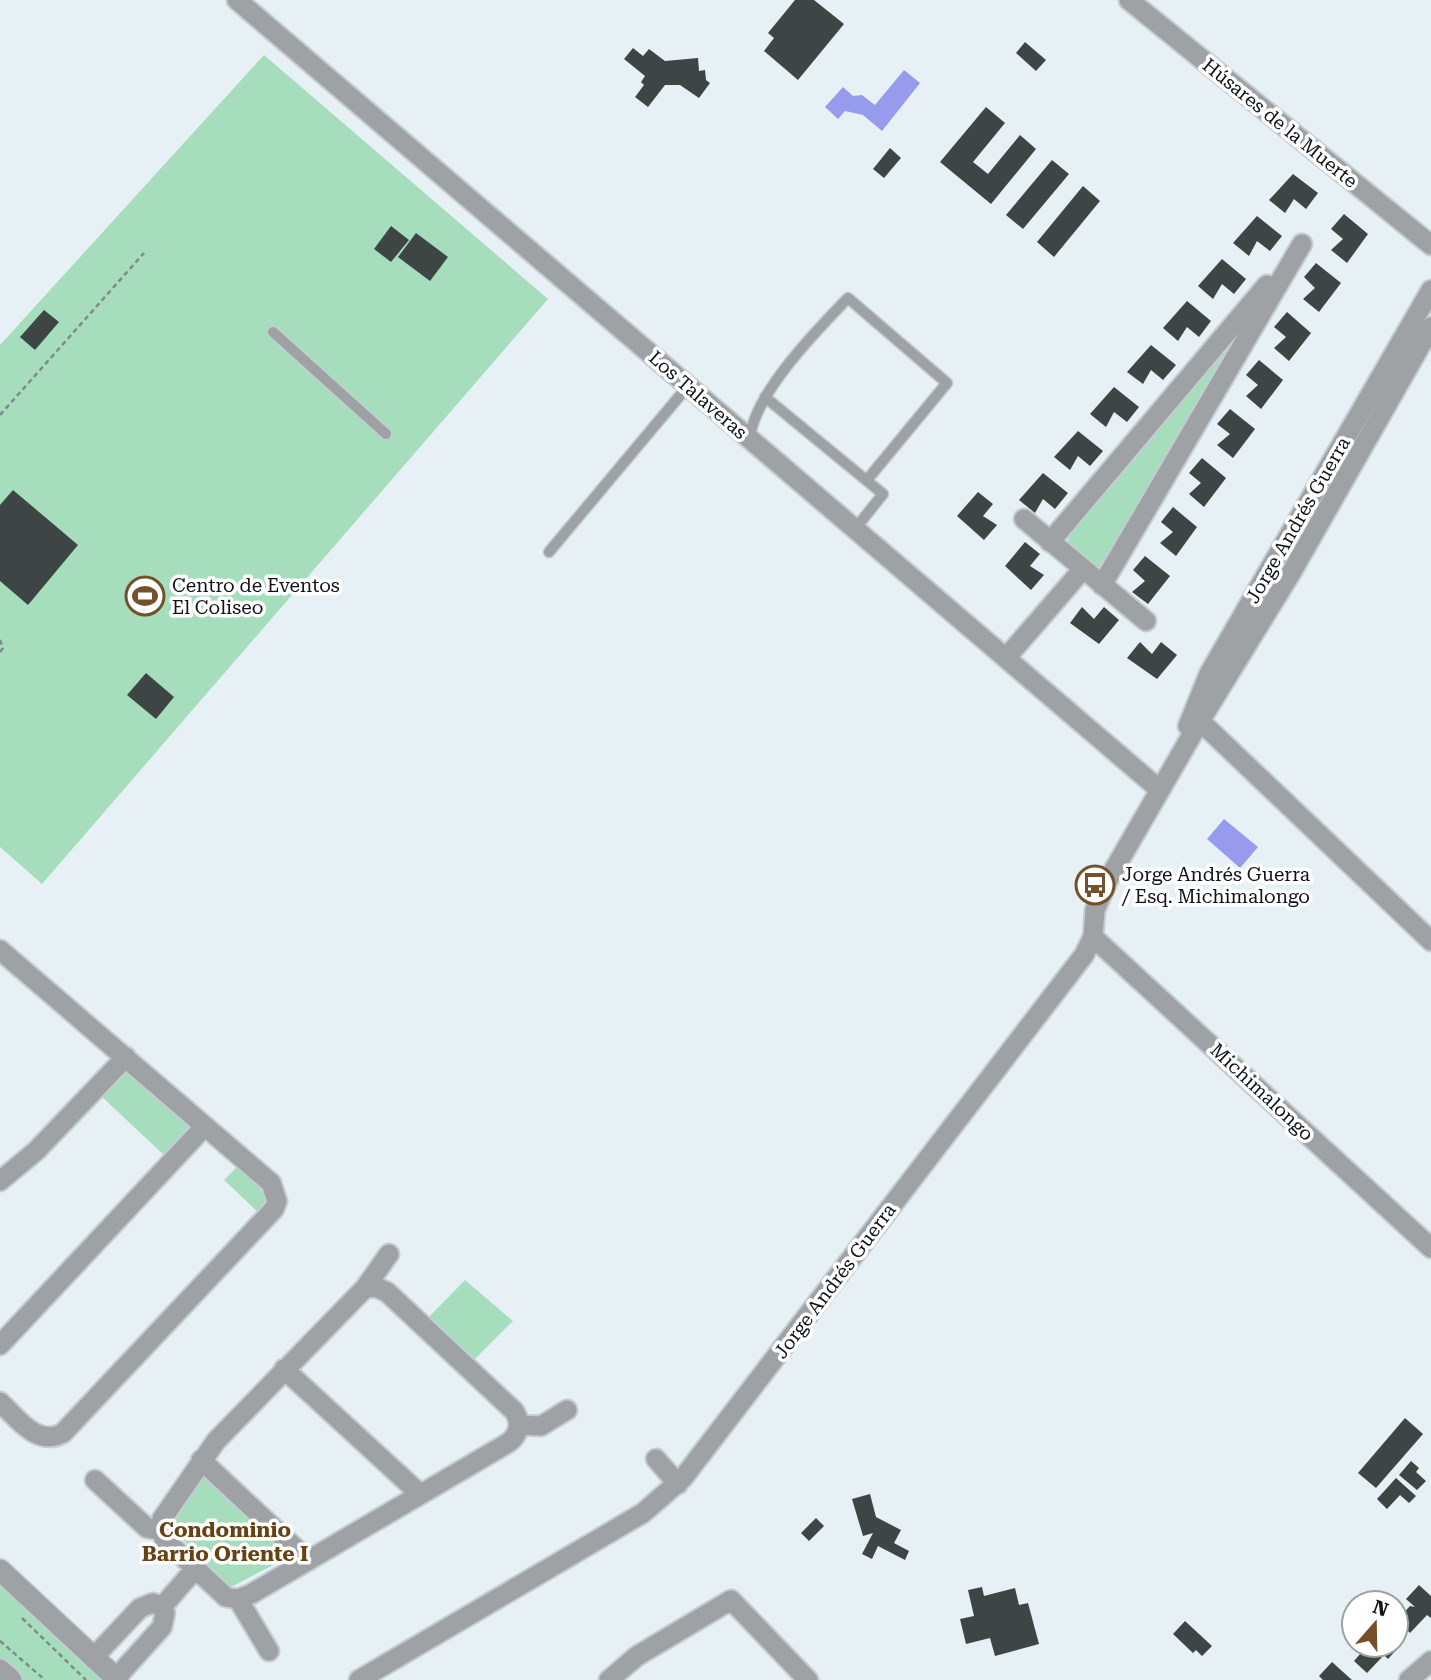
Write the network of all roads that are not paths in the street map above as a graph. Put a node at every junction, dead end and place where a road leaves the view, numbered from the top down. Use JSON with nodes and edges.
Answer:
{"nodes":[{"id":1,"x":237,"y":0,"type":"edge"},
{"id":2,"x":1129,"y":0,"type":"edge"},
{"id":3,"x":1431,"y":245,"type":"edge"},
{"id":4,"x":1431,"y":290,"type":"edge"},
{"id":5,"x":1431,"y":327,"type":"edge"},
{"id":6,"x":273,"y":332,"type":"dead end"},
{"id":7,"x":688,"y":386,"type":"junction"},
{"id":8,"x":765,"y":397,"type":"junction"},
{"id":9,"x":386,"y":434,"type":"dead end"},
{"id":10,"x":750,"y":439,"type":"junction"},
{"id":11,"x":867,"y":480,"type":"junction"},
{"id":12,"x":1024,"y":520,"type":"dead end"},
{"id":13,"x":855,"y":529,"type":"junction"},
{"id":14,"x":1051,"y":542,"type":"junction"},
{"id":15,"x":549,"y":552,"type":"dead end"},
{"id":16,"x":1083,"y":569,"type":"junction"},
{"id":17,"x":1102,"y":585,"type":"junction"},
{"id":18,"x":1146,"y":621,"type":"dead end"},
{"id":19,"x":1006,"y":658,"type":"junction"},
{"id":20,"x":1200,"y":721,"type":"junction"},
{"id":21,"x":1179,"y":757,"type":"junction"},
{"id":22,"x":1160,"y":790,"type":"junction"},
{"id":23,"x":1093,"y":937,"type":"junction"},
{"id":24,"x":1431,"y":941,"type":"edge"},
{"id":25,"x":0,"y":950,"type":"edge"},
{"id":26,"x":126,"y":1057,"type":"junction"},
{"id":27,"x":205,"y":1126,"type":"junction"},
{"id":28,"x":0,"y":1181,"type":"edge"},
{"id":29,"x":1431,"y":1248,"type":"edge"},
{"id":30,"x":389,"y":1254,"type":"dead end"},
{"id":31,"x":365,"y":1287,"type":"junction"},
{"id":32,"x":0,"y":1345,"type":"edge"},
{"id":33,"x":284,"y":1369,"type":"junction"},
{"id":34,"x":0,"y":1402,"type":"edge"},
{"id":35,"x":567,"y":1410,"type":"dead end"},
{"id":36,"x":519,"y":1425,"type":"junction"},
{"id":37,"x":656,"y":1459,"type":"dead end"},
{"id":38,"x":201,"y":1460,"type":"junction"},
{"id":39,"x":94,"y":1480,"type":"dead end"},
{"id":40,"x":678,"y":1484,"type":"junction"},
{"id":41,"x":420,"y":1494,"type":"junction"},
{"id":42,"x":160,"y":1530,"type":"junction"},
{"id":43,"x":308,"y":1560,"type":"junction"},
{"id":44,"x":195,"y":1569,"type":"junction"},
{"id":45,"x":0,"y":1570,"type":"edge"},
{"id":46,"x":238,"y":1599,"type":"junction"},
{"id":47,"x":162,"y":1606,"type":"junction"},
{"id":48,"x":269,"y":1651,"type":"dead end"},
{"id":49,"x":94,"y":1657,"type":"junction"},
{"id":50,"x":1431,"y":1661,"type":"edge"},
{"id":51,"x":0,"y":1670,"type":"edge"},
{"id":52,"x":117,"y":1679,"type":"edge"},
{"id":53,"x":11,"y":1680,"type":"edge"},
{"id":54,"x":359,"y":1680,"type":"edge"},
{"id":55,"x":609,"y":1680,"type":"edge"},
{"id":56,"x":808,"y":1680,"type":"edge"},
{"id":57,"x":1409,"y":1680,"type":"edge"}],
"edges":[{"from":1,"to":7,"type":"street","name":"Los Talaveras"},
{"from":2,"to":3,"type":"street","name":"Húsares de la Muerte"},
{"from":4,"to":21,"type":"street","name":"Jorge Andrés Guerra"},
{"from":5,"to":20,"type":"street","name":"Jorge Andrés Guerra"},
{"from":6,"to":9,"type":"lane"},
{"from":7,"to":10,"type":"street","name":"Los Talaveras"},
{"from":7,"to":15,"type":"lane"},
{"from":8,"to":10,"type":"lane"},
{"from":8,"to":11,"type":"lane"},
{"from":8,"to":11,"type":"lane"},
{"from":10,"to":13,"type":"street","name":"Los Talaveras"},
{"from":11,"to":13,"type":"lane"},
{"from":12,"to":14,"type":"street"},
{"from":13,"to":19,"type":"street","name":"Los Talaveras"},
{"from":14,"to":16,"type":"street"},
{"from":14,"to":17,"type":"street"},
{"from":16,"to":17,"type":"street"},
{"from":16,"to":19,"type":"street"},
{"from":17,"to":18,"type":"street"},
{"from":19,"to":22,"type":"street","name":"Los Talaveras"},
{"from":20,"to":21,"type":"street","name":"Jorge Andrés Guerra"},
{"from":20,"to":24,"type":"street"},
{"from":21,"to":22,"type":"street","name":"Jorge Andrés Guerra"},
{"from":22,"to":23,"type":"street","name":"Jorge Andrés Guerra"},
{"from":23,"to":29,"type":"street","name":"Michimalongo"},
{"from":23,"to":40,"type":"street","name":"Jorge Andrés Guerra"},
{"from":25,"to":26,"type":"street"},
{"from":26,"to":27,"type":"street"},
{"from":26,"to":28,"type":"street"},
{"from":27,"to":32,"type":"street"},
{"from":27,"to":34,"type":"street"},
{"from":30,"to":31,"type":"street"},
{"from":31,"to":33,"type":"street"},
{"from":31,"to":36,"type":"street"},
{"from":33,"to":38,"type":"street"},
{"from":33,"to":41,"type":"street"},
{"from":35,"to":36,"type":"street"},
{"from":36,"to":41,"type":"street"},
{"from":37,"to":40,"type":"street"},
{"from":38,"to":42,"type":"street"},
{"from":38,"to":43,"type":"street"},
{"from":39,"to":42,"type":"street"},
{"from":40,"to":54,"type":"street","name":"Jorge Andrés Guerra"},
{"from":41,"to":43,"type":"street"},
{"from":42,"to":44,"type":"street"},
{"from":43,"to":46,"type":"street"},
{"from":44,"to":46,"type":"street"},
{"from":44,"to":47,"type":"street"},
{"from":45,"to":49,"type":"street"},
{"from":46,"to":48,"type":"street"},
{"from":47,"to":49,"type":"street"},
{"from":47,"to":52,"type":"street"},
{"from":49,"to":52,"type":"street"},
{"from":50,"to":57,"type":"street"},
{"from":51,"to":53,"type":"street"},
{"from":55,"to":56,"type":"street"}]}
